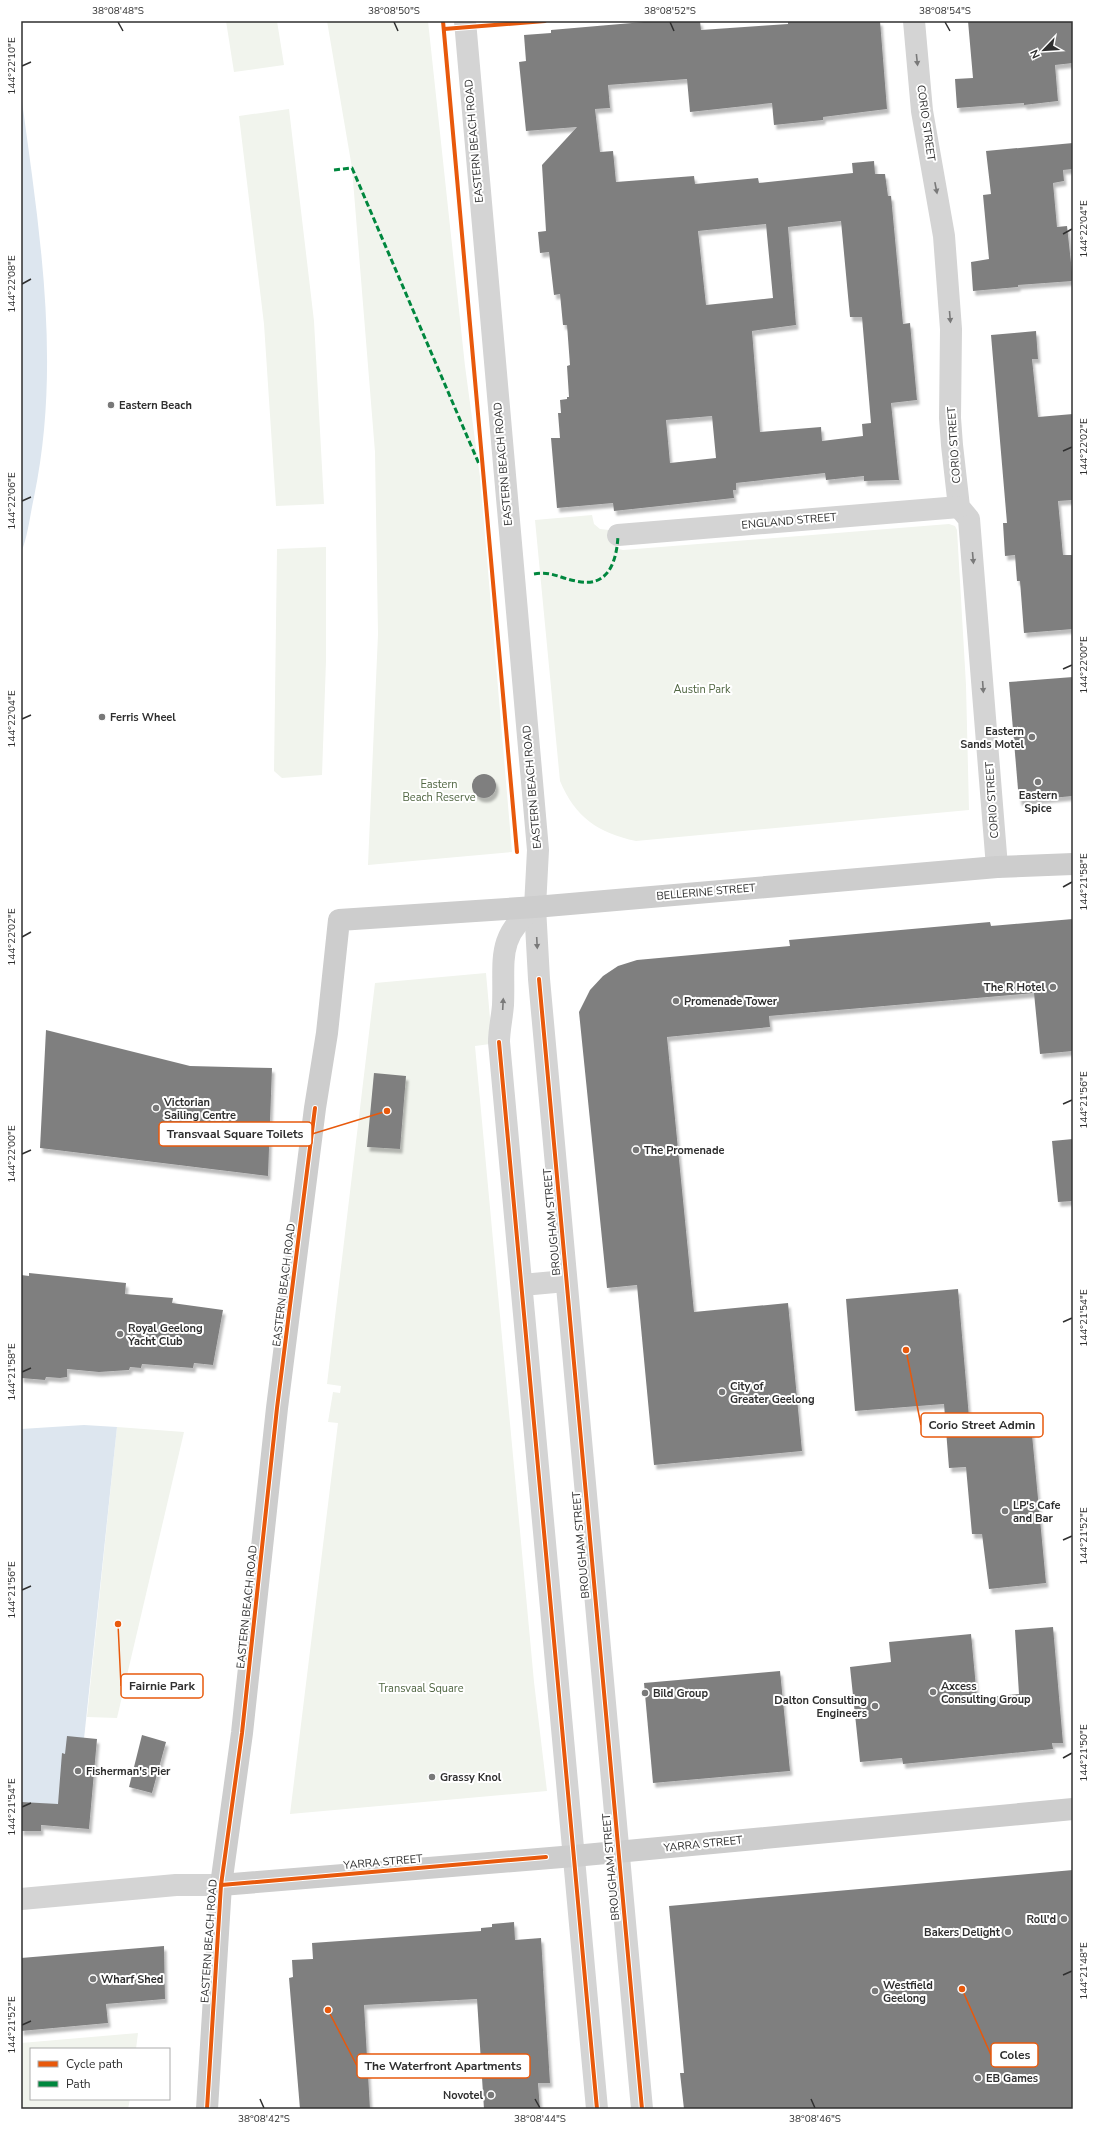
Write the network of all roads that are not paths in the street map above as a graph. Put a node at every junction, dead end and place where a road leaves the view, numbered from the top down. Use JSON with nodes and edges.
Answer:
{"nodes":[{"id":1,"x":464,"y":21,"type":"edge"},
{"id":2,"x":914,"y":21,"type":"edge"},
{"id":3,"x":964,"y":513,"type":"junction"},
{"id":4,"x":618,"y":535,"type":"dead end"},
{"id":5,"x":1073,"y":864,"type":"edge"},
{"id":6,"x":997,"y":867,"type":"junction"},
{"id":7,"x":535,"y":907,"type":"junction"},
{"id":8,"x":339,"y":920,"type":"joint"},
{"id":9,"x":566,"y":1281,"type":"junction"},
{"id":10,"x":522,"y":1285,"type":"junction"},
{"id":11,"x":1073,"y":1809,"type":"edge"},
{"id":12,"x":618,"y":1852,"type":"junction"},
{"id":13,"x":574,"y":1856,"type":"junction"},
{"id":14,"x":221,"y":1885,"type":"junction"},
{"id":15,"x":21,"y":1899,"type":"edge"},
{"id":16,"x":207,"y":2109,"type":"edge"},
{"id":17,"x":597,"y":2109,"type":"edge"},
{"id":18,"x":642,"y":2109,"type":"edge"}],
"edges":[{"from":1,"to":7,"type":"street","name":"EASTERN BEACH ROAD"},
{"from":2,"to":3,"type":"street","name":"CORIO STREET","one_way":true},
{"from":3,"to":4,"type":"street","name":"ENGLAND STREET"},
{"from":3,"to":6,"type":"street","name":"CORIO STREET","one_way":true},
{"from":5,"to":6,"type":"street","name":"BELLERINE STREET"},
{"from":6,"to":7,"type":"street","name":"BELLERINE STREET"},
{"from":7,"to":8,"type":"street","name":"BELLERINE STREET"},
{"from":7,"to":9,"type":"street","name":"BROUGHAM STREET","one_way":true},
{"from":10,"to":7,"type":"street","one_way":true},
{"from":8,"to":14,"type":"street","name":"EASTERN BEACH ROAD"},
{"from":9,"to":10,"type":"street"},
{"from":9,"to":12,"type":"street","name":"BROUGHAM STREET"},
{"from":10,"to":13,"type":"street"},
{"from":11,"to":12,"type":"street","name":"YARRA STREET"},
{"from":12,"to":13,"type":"street","name":"YARRA STREET"},
{"from":12,"to":18,"type":"street","name":"BROUGHAM STREET"},
{"from":13,"to":14,"type":"street","name":"YARRA STREET"},
{"from":13,"to":17,"type":"street"},
{"from":14,"to":15,"type":"street","name":"YARRA STREET"},
{"from":14,"to":16,"type":"street","name":"EASTERN BEACH ROAD"}]}
